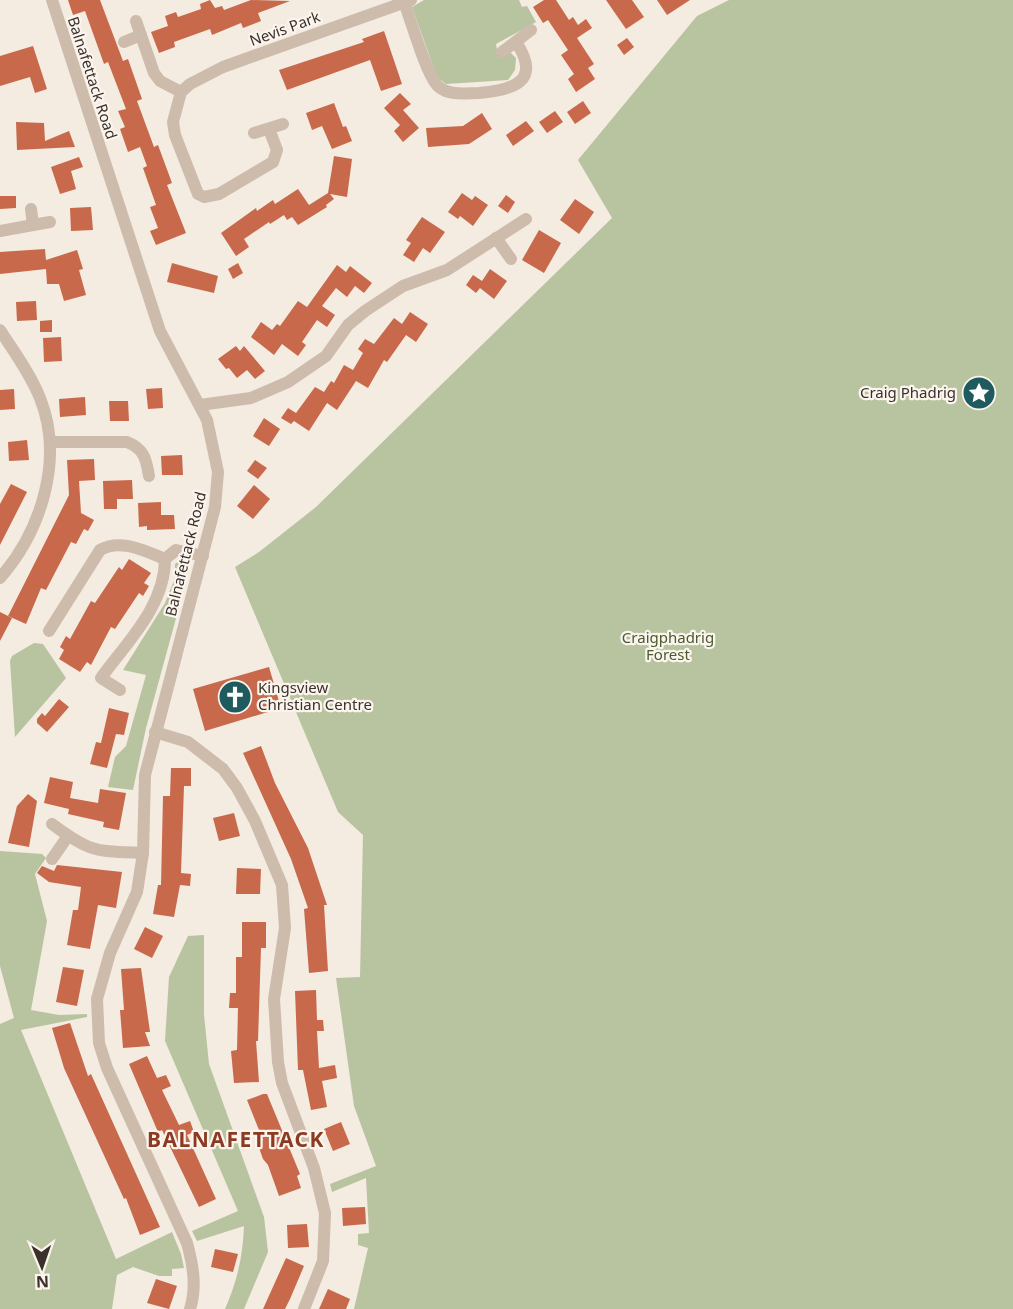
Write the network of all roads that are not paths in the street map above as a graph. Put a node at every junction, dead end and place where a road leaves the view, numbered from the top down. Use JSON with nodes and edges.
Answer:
{"nodes":[{"id":1,"x":52,"y":0,"type":"edge"},
{"id":2,"x":408,"y":1,"type":"edge"},
{"id":3,"x":136,"y":21,"type":"dead end"},
{"id":4,"x":531,"y":30,"type":"dead end"},
{"id":5,"x":141,"y":35,"type":"junction"},
{"id":6,"x":124,"y":42,"type":"dead end"},
{"id":7,"x":516,"y":42,"type":"junction"},
{"id":8,"x":502,"y":52,"type":"dead end"},
{"id":9,"x":181,"y":92,"type":"junction"},
{"id":10,"x":283,"y":124,"type":"dead end"},
{"id":11,"x":269,"y":129,"type":"junction"},
{"id":12,"x":254,"y":133,"type":"dead end"},
{"id":13,"x":31,"y":209,"type":"dead end"},
{"id":14,"x":526,"y":219,"type":"dead end"},
{"id":15,"x":50,"y":222,"type":"dead end"},
{"id":16,"x":33,"y":225,"type":"junction"},
{"id":17,"x":0,"y":231,"type":"edge"},
{"id":18,"x":496,"y":238,"type":"junction"},
{"id":19,"x":511,"y":259,"type":"dead end"},
{"id":20,"x":0,"y":330,"type":"edge"},
{"id":21,"x":200,"y":405,"type":"junction"},
{"id":22,"x":50,"y":442,"type":"junction"},
{"id":23,"x":149,"y":476,"type":"dead end"},
{"id":24,"x":203,"y":556,"type":"junction"},
{"id":25,"x":165,"y":559,"type":"junction"},
{"id":26,"x":0,"y":578,"type":"edge"},
{"id":27,"x":49,"y":631,"type":"dead end"},
{"id":28,"x":120,"y":690,"type":"dead end"},
{"id":29,"x":154,"y":732,"type":"junction"},
{"id":30,"x":52,"y":824,"type":"dead end"},
{"id":31,"x":68,"y":836,"type":"junction"},
{"id":32,"x":143,"y":853,"type":"junction"},
{"id":33,"x":52,"y":859,"type":"dead end"},
{"id":34,"x":190,"y":1309,"type":"edge"},
{"id":35,"x":304,"y":1309,"type":"edge"}],
"edges":[{"from":1,"to":21,"type":"street","name":"Balnafettack Road"},
{"from":2,"to":7,"type":"street","name":"Nevis Park"},
{"from":2,"to":9,"type":"street","name":"Nevis Park"},
{"from":3,"to":5,"type":"street"},
{"from":4,"to":7,"type":"street"},
{"from":5,"to":6,"type":"street"},
{"from":5,"to":9,"type":"street"},
{"from":7,"to":8,"type":"street"},
{"from":9,"to":11,"type":"street"},
{"from":10,"to":11,"type":"street"},
{"from":11,"to":12,"type":"street"},
{"from":13,"to":16,"type":"street"},
{"from":14,"to":18,"type":"street"},
{"from":15,"to":16,"type":"street"},
{"from":16,"to":17,"type":"street"},
{"from":18,"to":19,"type":"street"},
{"from":18,"to":21,"type":"street"},
{"from":20,"to":22,"type":"street"},
{"from":21,"to":24,"type":"street","name":"Balnafettack Road"},
{"from":22,"to":23,"type":"street"},
{"from":22,"to":26,"type":"street"},
{"from":24,"to":25,"type":"street"},
{"from":24,"to":29,"type":"street","name":"Balnafettack Road"},
{"from":25,"to":27,"type":"street"},
{"from":25,"to":28,"type":"street"},
{"from":29,"to":32,"type":"street","name":"Balnafettack Road"},
{"from":29,"to":35,"type":"street"},
{"from":30,"to":31,"type":"street"},
{"from":31,"to":32,"type":"street"},
{"from":31,"to":33,"type":"street"},
{"from":32,"to":34,"type":"street","name":"Balnafettack Road"}]}
